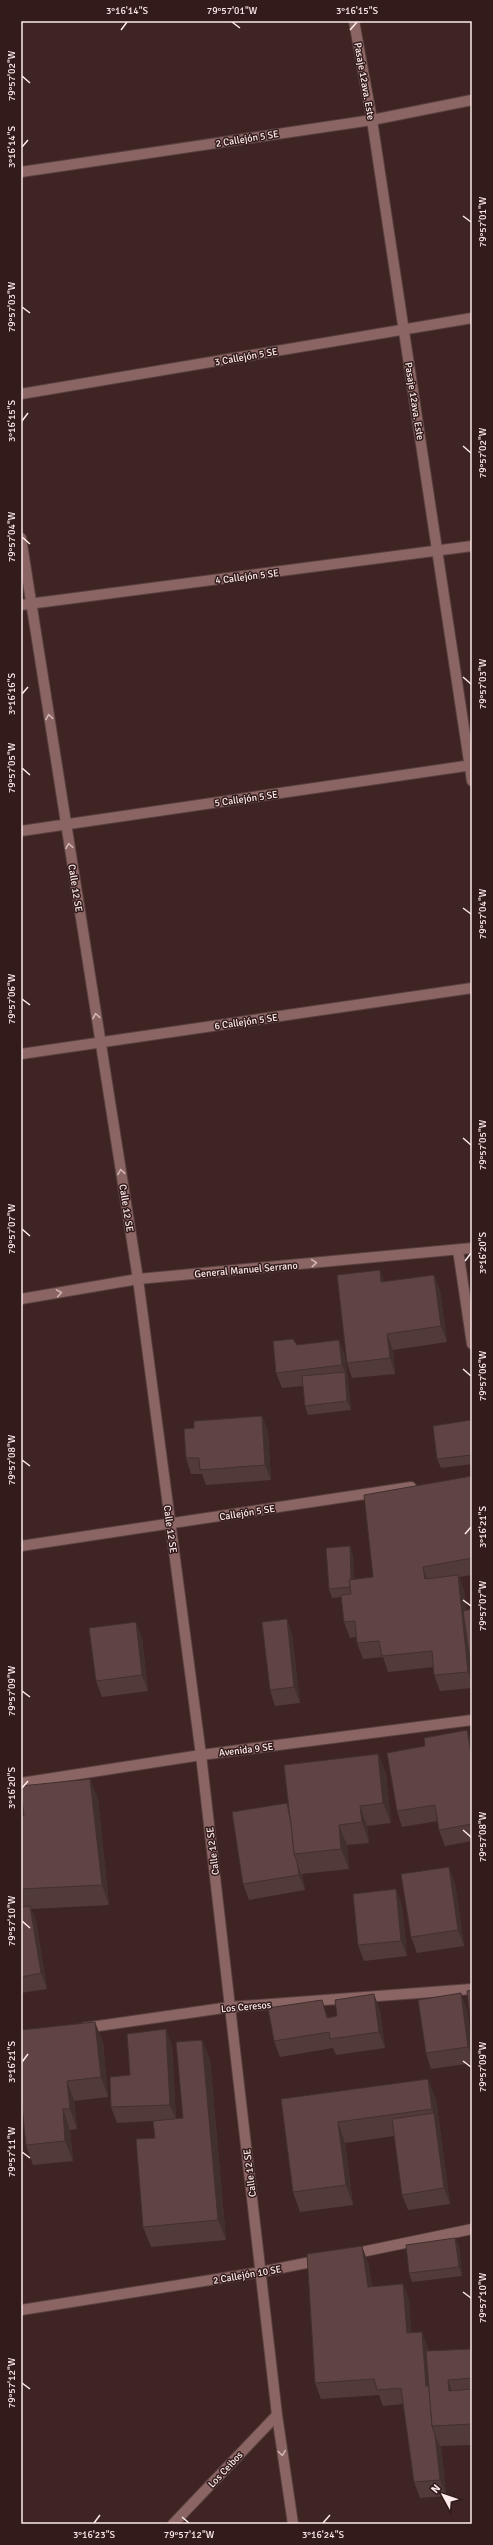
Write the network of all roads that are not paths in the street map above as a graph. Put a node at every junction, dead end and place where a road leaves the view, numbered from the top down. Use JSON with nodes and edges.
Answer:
{"nodes":[{"id":1,"x":354,"y":21,"type":"edge"},
{"id":2,"x":472,"y":100,"type":"edge"},
{"id":3,"x":372,"y":120,"type":"junction"},
{"id":4,"x":21,"y":172,"type":"edge"},
{"id":5,"x":472,"y":318,"type":"edge"},
{"id":6,"x":404,"y":329,"type":"junction"},
{"id":7,"x":21,"y":394,"type":"edge"},
{"id":8,"x":21,"y":538,"type":"edge"},
{"id":9,"x":472,"y":546,"type":"edge"},
{"id":10,"x":438,"y":551,"type":"junction"},
{"id":11,"x":26,"y":604,"type":"edge"},
{"id":12,"x":471,"y":766,"type":"edge"},
{"id":13,"x":472,"y":781,"type":"edge"},
{"id":14,"x":66,"y":824,"type":"junction"},
{"id":15,"x":21,"y":831,"type":"edge"},
{"id":16,"x":472,"y":988,"type":"edge"},
{"id":17,"x":100,"y":1042,"type":"junction"},
{"id":18,"x":21,"y":1054,"type":"edge"},
{"id":19,"x":472,"y":1248,"type":"edge"},
{"id":20,"x":458,"y":1250,"type":"junction"},
{"id":21,"x":138,"y":1279,"type":"junction"},
{"id":22,"x":21,"y":1300,"type":"edge"},
{"id":23,"x":472,"y":1344,"type":"edge"},
{"id":24,"x":418,"y":1486,"type":"edge"},
{"id":25,"x":171,"y":1524,"type":"junction"},
{"id":26,"x":21,"y":1546,"type":"edge"},
{"id":27,"x":472,"y":1720,"type":"edge"},
{"id":28,"x":201,"y":1755,"type":"junction"},
{"id":29,"x":21,"y":1783,"type":"edge"},
{"id":30,"x":472,"y":1989,"type":"edge"},
{"id":31,"x":230,"y":2007,"type":"junction"},
{"id":32,"x":75,"y":2030,"type":"edge"},
{"id":33,"x":472,"y":2229,"type":"edge"},
{"id":34,"x":261,"y":2272,"type":"junction"},
{"id":35,"x":21,"y":2310,"type":"edge"},
{"id":36,"x":277,"y":2414,"type":"junction"},
{"id":37,"x":173,"y":2524,"type":"edge"},
{"id":38,"x":292,"y":2524,"type":"edge"}],
"edges":[{"from":1,"to":3,"type":"street","name":"Pasaje 12ava. Este"},
{"from":2,"to":3,"type":"street","name":"2 Callejón 5 SE"},
{"from":3,"to":4,"type":"street","name":"2 Callejón 5 SE"},
{"from":3,"to":6,"type":"street","name":"Pasaje 12ava. Este"},
{"from":5,"to":6,"type":"street","name":"3 Callejón 5 SE"},
{"from":6,"to":7,"type":"street","name":"3 Callejón 5 SE"},
{"from":6,"to":10,"type":"street","name":"Pasaje 12ava. Este"},
{"from":8,"to":11,"type":"street","name":"Calle 12 SE"},
{"from":9,"to":10,"type":"street","name":"4 Callejón 5 SE"},
{"from":10,"to":11,"type":"street","name":"4 Callejón 5 SE"},
{"from":10,"to":12,"type":"street","name":"Pasaje 12ava. Este"},
{"from":14,"to":11,"type":"street","name":"Calle 12 SE","one_way":true},
{"from":12,"to":13,"type":"street","name":"Pasaje 12ava. Este"},
{"from":12,"to":14,"type":"street","name":"5 Callejón 5 SE"},
{"from":14,"to":15,"type":"street","name":"5 Callejón 5 SE"},
{"from":17,"to":14,"type":"street","name":"Calle 12 SE","one_way":true},
{"from":16,"to":17,"type":"street","name":"6 Callejón 5 SE"},
{"from":17,"to":18,"type":"street","name":"6 Callejón 5 SE"},
{"from":21,"to":17,"type":"street","name":"Calle 12 SE","one_way":true},
{"from":19,"to":20,"type":"street","name":"General Manuel Serrano"},
{"from":21,"to":20,"type":"street","name":"General Manuel Serrano","one_way":true},
{"from":20,"to":23,"type":"street"},
{"from":22,"to":21,"type":"street","name":"General Manuel Serrano","one_way":true},
{"from":21,"to":25,"type":"street","name":"Calle 12 SE"},
{"from":24,"to":25,"type":"street","name":"Callejón 5 SE"},
{"from":25,"to":26,"type":"street","name":"Callejón 5 SE"},
{"from":25,"to":28,"type":"street","name":"Calle 12 SE"},
{"from":27,"to":28,"type":"street","name":"Avenida 9 SE"},
{"from":28,"to":29,"type":"street","name":"Avenida 9 SE"},
{"from":28,"to":31,"type":"street","name":"Calle 12 SE"},
{"from":30,"to":31,"type":"street","name":"Los Ceresos"},
{"from":31,"to":32,"type":"street","name":"Los Ceresos"},
{"from":31,"to":34,"type":"street","name":"Calle 12 SE"},
{"from":33,"to":34,"type":"street","name":"2 Callejón 10 SE"},
{"from":34,"to":35,"type":"street","name":"2 Callejón 10 SE"},
{"from":34,"to":36,"type":"street","name":"Calle 12 SE"},
{"from":36,"to":37,"type":"street","name":"Los Ceibos"},
{"from":36,"to":38,"type":"street","name":"Calle 12 SE","one_way":true}]}
